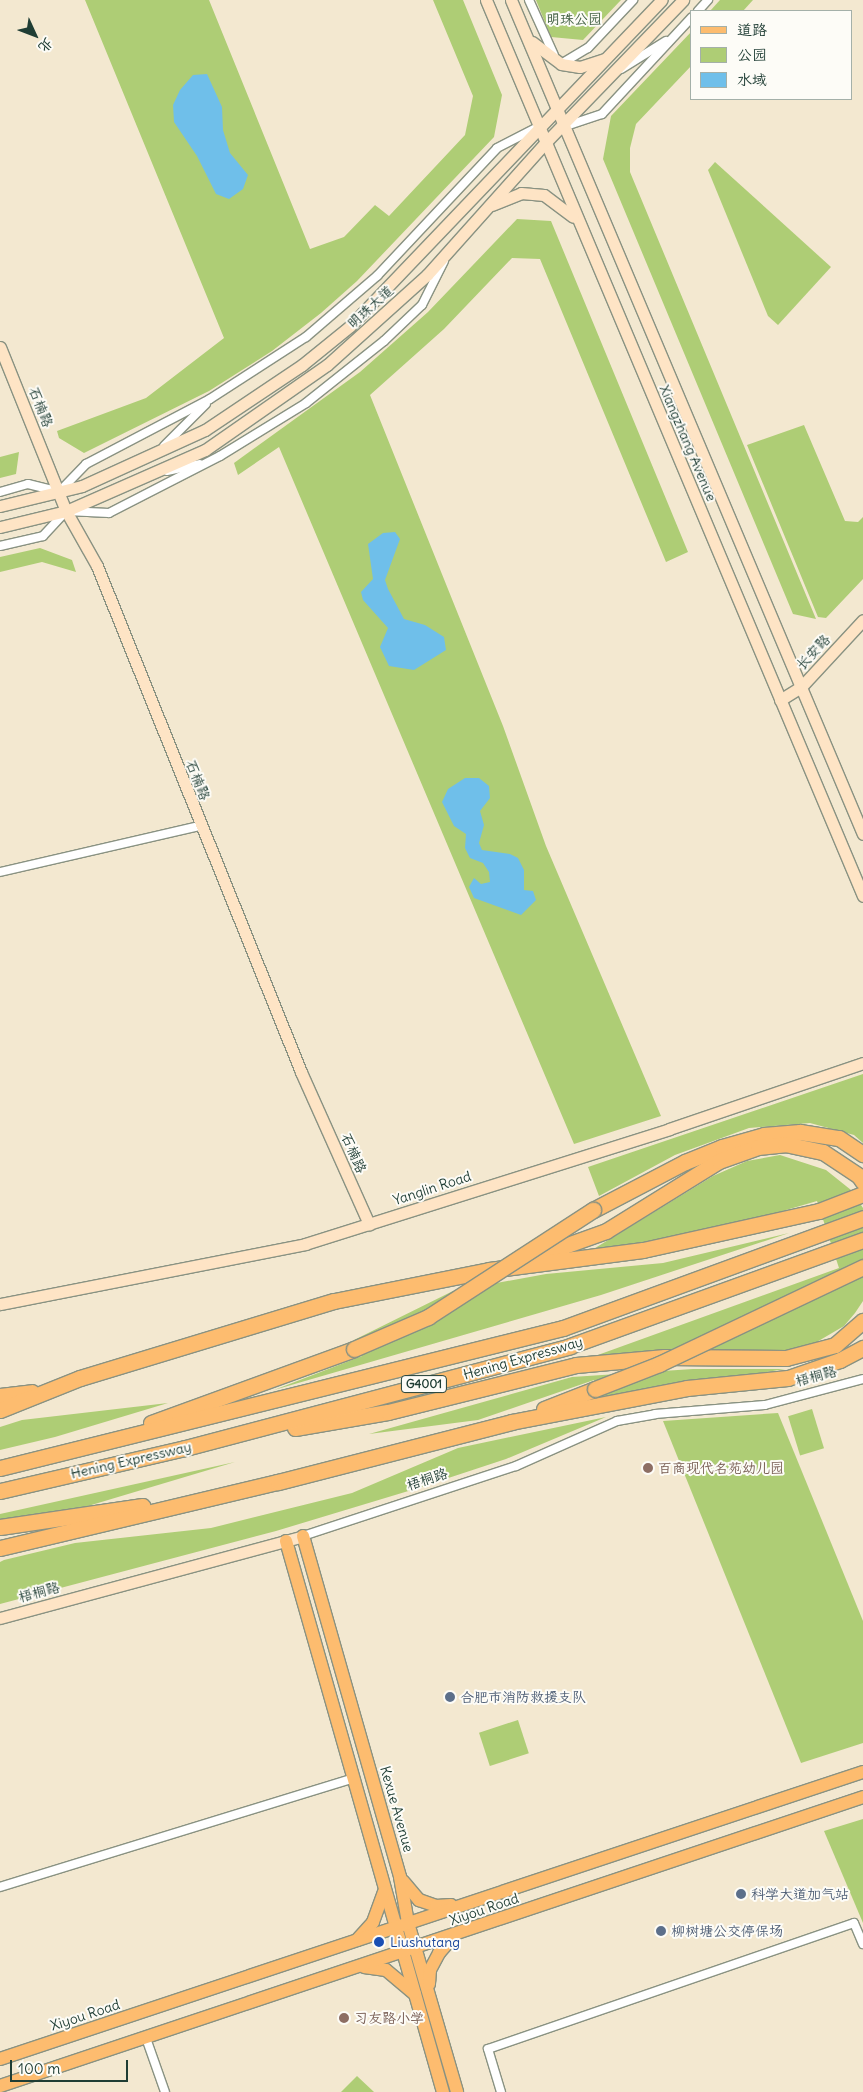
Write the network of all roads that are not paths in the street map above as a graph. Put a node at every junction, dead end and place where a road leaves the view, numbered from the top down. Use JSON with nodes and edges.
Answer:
{"nodes":[{"id":1,"x":486,"y":0,"type":"edge"},
{"id":2,"x":512,"y":0,"type":"edge"},
{"id":3,"x":528,"y":0,"type":"edge"},
{"id":4,"x":634,"y":0,"type":"edge"},
{"id":5,"x":655,"y":0,"type":"edge"},
{"id":6,"x":661,"y":0,"type":"edge"},
{"id":7,"x":683,"y":0,"type":"edge"},
{"id":8,"x":708,"y":0,"type":"edge"},
{"id":9,"x":699,"y":10,"type":"edge"},
{"id":10,"x":650,"y":11,"type":"junction"},
{"id":11,"x":690,"y":20,"type":"edge"},
{"id":12,"x":675,"y":36,"type":"junction"},
{"id":13,"x":527,"y":37,"type":"junction"},
{"id":14,"x":606,"y":58,"type":"junction"},
{"id":15,"x":561,"y":64,"type":"junction"},
{"id":16,"x":613,"y":74,"type":"junction"},
{"id":17,"x":556,"y":110,"type":"junction"},
{"id":18,"x":539,"y":127,"type":"junction"},
{"id":19,"x":563,"y":127,"type":"junction"},
{"id":20,"x":545,"y":143,"type":"junction"},
{"id":21,"x":488,"y":207,"type":"junction"},
{"id":22,"x":578,"y":222,"type":"junction"},
{"id":23,"x":449,"y":250,"type":"junction"},
{"id":24,"x":0,"y":347,"type":"edge"},
{"id":25,"x":210,"y":399,"type":"junction"},
{"id":26,"x":159,"y":451,"type":"junction"},
{"id":27,"x":210,"y":461,"type":"junction"},
{"id":28,"x":145,"y":476,"type":"junction"},
{"id":29,"x":0,"y":492,"type":"edge"},
{"id":30,"x":59,"y":492,"type":"junction"},
{"id":31,"x":0,"y":506,"type":"edge"},
{"id":32,"x":66,"y":511,"type":"junction"},
{"id":33,"x":0,"y":527,"type":"edge"},
{"id":34,"x":0,"y":546,"type":"edge"},
{"id":35,"x":863,"y":620,"type":"edge"},
{"id":36,"x":800,"y":687,"type":"junction"},
{"id":37,"x":780,"y":700,"type":"junction"},
{"id":38,"x":200,"y":826,"type":"junction"},
{"id":39,"x":863,"y":834,"type":"edge"},
{"id":40,"x":0,"y":872,"type":"edge"},
{"id":41,"x":863,"y":896,"type":"edge"},
{"id":42,"x":863,"y":1063,"type":"edge"},
{"id":43,"x":863,"y":1154,"type":"edge"},
{"id":44,"x":863,"y":1182,"type":"edge"},
{"id":45,"x":863,"y":1194,"type":"edge"},
{"id":46,"x":863,"y":1218,"type":"edge"},
{"id":47,"x":369,"y":1224,"type":"junction"},
{"id":48,"x":863,"y":1240,"type":"edge"},
{"id":49,"x":863,"y":1267,"type":"edge"},
{"id":50,"x":489,"y":1270,"type":"junction"},
{"id":51,"x":0,"y":1304,"type":"edge"},
{"id":52,"x":863,"y":1321,"type":"edge"},
{"id":53,"x":863,"y":1348,"type":"edge"},
{"id":54,"x":863,"y":1379,"type":"edge"},
{"id":55,"x":54,"y":1389,"type":"junction"},
{"id":56,"x":0,"y":1396,"type":"edge"},
{"id":57,"x":0,"y":1410,"type":"edge"},
{"id":58,"x":510,"y":1422,"type":"junction"},
{"id":59,"x":207,"y":1442,"type":"junction"},
{"id":60,"x":72,"y":1451,"type":"junction"},
{"id":61,"x":0,"y":1468,"type":"edge"},
{"id":62,"x":0,"y":1492,"type":"edge"},
{"id":63,"x":184,"y":1504,"type":"junction"},
{"id":64,"x":0,"y":1527,"type":"edge"},
{"id":65,"x":303,"y":1536,"type":"junction"},
{"id":66,"x":286,"y":1541,"type":"junction"},
{"id":67,"x":0,"y":1548,"type":"edge"},
{"id":68,"x":0,"y":1618,"type":"edge"},
{"id":69,"x":863,"y":1772,"type":"edge"},
{"id":70,"x":352,"y":1779,"type":"junction"},
{"id":71,"x":863,"y":1797,"type":"edge"},
{"id":72,"x":400,"y":1877,"type":"junction"},
{"id":73,"x":0,"y":1887,"type":"edge"},
{"id":74,"x":384,"y":1892,"type":"junction"},
{"id":75,"x":468,"y":1903,"type":"junction"},
{"id":76,"x":408,"y":1923,"type":"junction"},
{"id":77,"x":394,"y":1928,"type":"junction"},
{"id":78,"x":455,"y":1935,"type":"junction"},
{"id":79,"x":357,"y":1940,"type":"junction"},
{"id":80,"x":863,"y":1944,"type":"edge"},
{"id":81,"x":416,"y":1948,"type":"junction"},
{"id":82,"x":402,"y":1953,"type":"junction"},
{"id":83,"x":361,"y":1967,"type":"junction"},
{"id":84,"x":428,"y":1989,"type":"junction"},
{"id":85,"x":416,"y":1995,"type":"junction"},
{"id":86,"x":146,"y":2038,"type":"junction"},
{"id":87,"x":0,"y":2060,"type":"edge"},
{"id":88,"x":0,"y":2086,"type":"edge"},
{"id":89,"x":165,"y":2092,"type":"edge"},
{"id":90,"x":442,"y":2092,"type":"edge"},
{"id":91,"x":457,"y":2092,"type":"edge"},
{"id":92,"x":501,"y":2092,"type":"edge"}],
"edges":[{"from":1,"to":18,"type":"main road","name":"Xiangzhang Avenue"},
{"from":2,"to":13,"type":"main road","name":"Xiangzhang Avenue"},
{"from":3,"to":15,"type":"street"},
{"from":4,"to":15,"type":"street"},
{"from":5,"to":10,"type":"street"},
{"from":6,"to":10,"type":"main road","name":"明珠大道"},
{"from":7,"to":16,"type":"main road","name":"明珠大道"},
{"from":8,"to":9,"type":"street"},
{"from":10,"to":14,"type":"main road","name":"明珠大道"},
{"from":11,"to":12,"type":"street"},
{"from":12,"to":16,"type":"street"},
{"from":12,"to":19,"type":"street"},
{"from":13,"to":15,"type":"main road"},
{"from":13,"to":17,"type":"main road","name":"Xiangzhang Avenue"},
{"from":14,"to":15,"type":"main road"},
{"from":14,"to":17,"type":"main road","name":"明珠大道"},
{"from":16,"to":19,"type":"main road","name":"明珠大道"},
{"from":17,"to":18,"type":"main road","name":"明珠大道"},
{"from":17,"to":19,"type":"main road","name":"Xiangzhang Avenue"},
{"from":18,"to":20,"type":"main road","name":"Xiangzhang Avenue"},
{"from":18,"to":25,"type":"street"},
{"from":18,"to":26,"type":"main road","name":"明珠大道"},
{"from":19,"to":20,"type":"main road","name":"明珠大道"},
{"from":19,"to":36,"type":"main road","name":"Xiangzhang Avenue"},
{"from":20,"to":21,"type":"main road","name":"明珠大道"},
{"from":20,"to":22,"type":"main road","name":"Xiangzhang Avenue"},
{"from":21,"to":22,"type":"main road"},
{"from":21,"to":23,"type":"main road","name":"明珠大道"},
{"from":22,"to":37,"type":"main road","name":"Xiangzhang Avenue"},
{"from":23,"to":27,"type":"street"},
{"from":23,"to":28,"type":"main road","name":"明珠大道"},
{"from":24,"to":30,"type":"main road","name":"石楠路"},
{"from":25,"to":26,"type":"street"},
{"from":25,"to":30,"type":"street"},
{"from":26,"to":30,"type":"main road","name":"明珠大道"},
{"from":27,"to":28,"type":"street"},
{"from":27,"to":32,"type":"street"},
{"from":28,"to":32,"type":"main road","name":"明珠大道"},
{"from":29,"to":30,"type":"street"},
{"from":30,"to":31,"type":"main road","name":"明珠大道"},
{"from":30,"to":32,"type":"main road","name":"石楠路"},
{"from":32,"to":33,"type":"main road","name":"明珠大道"},
{"from":32,"to":34,"type":"street"},
{"from":32,"to":38,"type":"main road","name":"石楠路"},
{"from":35,"to":36,"type":"main road","name":"长安路"},
{"from":36,"to":37,"type":"main road","name":"长安路"},
{"from":36,"to":39,"type":"main road","name":"Xiangzhang Avenue"},
{"from":37,"to":41,"type":"main road","name":"Xiangzhang Avenue"},
{"from":38,"to":40,"type":"street"},
{"from":38,"to":47,"type":"main road","name":"石楠路"},
{"from":42,"to":47,"type":"main road","name":"Yanglin Road"},
{"from":43,"to":60,"type":"highway","bridge":true},
{"from":44,"to":50,"type":"highway"},
{"from":45,"to":50,"type":"highway"},
{"from":46,"to":60,"type":"highway","name":"Hening Expressway","number":"G4001"},
{"from":47,"to":51,"type":"main road","name":"Yanglin Road"},
{"from":48,"to":59,"type":"highway","name":"Hening Expressway","number":"G4001"},
{"from":49,"to":58,"type":"highway","bridge":true},
{"from":50,"to":55,"type":"highway"},
{"from":52,"to":59,"type":"highway"},
{"from":53,"to":58,"type":"highway"},
{"from":54,"to":65,"type":"street","name":"梧桐路"},
{"from":55,"to":56,"type":"highway"},
{"from":55,"to":57,"type":"highway"},
{"from":58,"to":63,"type":"highway"},
{"from":59,"to":62,"type":"highway","name":"Hening Expressway","number":"G4001"},
{"from":60,"to":61,"type":"highway","name":"Hening Expressway","number":"G4001"},
{"from":63,"to":64,"type":"highway"},
{"from":63,"to":67,"type":"highway"},
{"from":65,"to":66,"type":"main road","name":"梧桐路"},
{"from":65,"to":72,"type":"main road","name":"Kexue Avenue"},
{"from":66,"to":68,"type":"main road","name":"梧桐路"},
{"from":66,"to":70,"type":"main road"},
{"from":69,"to":75,"type":"main road","name":"Xiyou Road"},
{"from":70,"to":73,"type":"street"},
{"from":70,"to":74,"type":"main road"},
{"from":71,"to":78,"type":"main road","name":"Xiyou Road"},
{"from":72,"to":75,"type":"main road"},
{"from":72,"to":76,"type":"main road","name":"Kexue Avenue"},
{"from":74,"to":77,"type":"main road"},
{"from":74,"to":79,"type":"main road"},
{"from":75,"to":76,"type":"main road","name":"Xiyou Road"},
{"from":76,"to":77,"type":"main road","name":"Xiyou Road"},
{"from":76,"to":81,"type":"main road","name":"Kexue Avenue"},
{"from":77,"to":79,"type":"main road","name":"Xiyou Road"},
{"from":77,"to":82,"type":"main road"},
{"from":78,"to":81,"type":"main road","name":"Xiyou Road"},
{"from":78,"to":84,"type":"main road"},
{"from":79,"to":87,"type":"main road","name":"Xiyou Road"},
{"from":80,"to":92,"type":"street"},
{"from":81,"to":82,"type":"main road","name":"Xiyou Road"},
{"from":81,"to":84,"type":"main road","name":"Kexue Avenue"},
{"from":82,"to":83,"type":"main road","name":"Xiyou Road"},
{"from":82,"to":85,"type":"main road"},
{"from":83,"to":85,"type":"main road"},
{"from":83,"to":86,"type":"main road","name":"Xiyou Road"},
{"from":84,"to":91,"type":"main road","name":"Kexue Avenue"},
{"from":85,"to":90,"type":"main road"},
{"from":86,"to":88,"type":"main road","name":"Xiyou Road"},
{"from":86,"to":89,"type":"street"}]}
